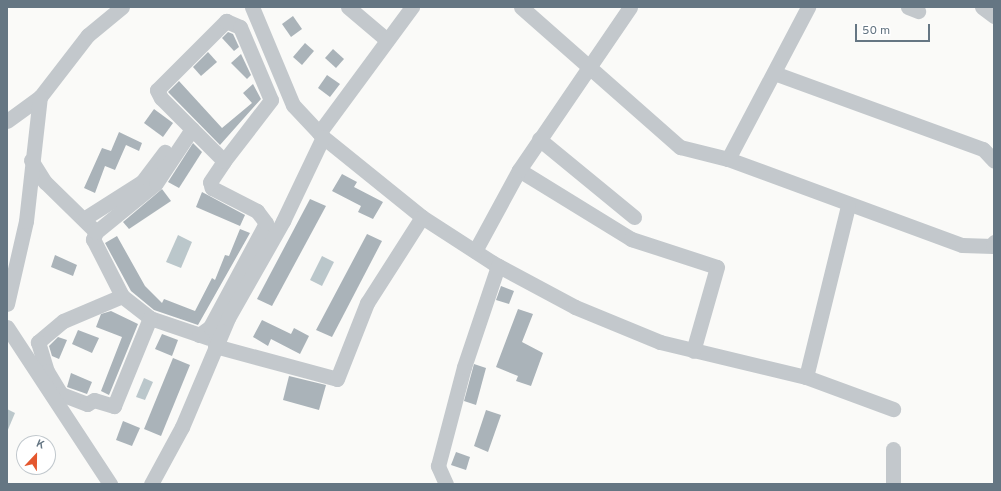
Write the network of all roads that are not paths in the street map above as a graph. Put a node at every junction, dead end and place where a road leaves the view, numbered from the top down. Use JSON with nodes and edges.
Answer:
{"nodes":[{"id":1,"x":122,"y":7,"type":"edge"},
{"id":2,"x":252,"y":7,"type":"edge"},
{"id":3,"x":348,"y":7,"type":"edge"},
{"id":4,"x":412,"y":7,"type":"edge"},
{"id":5,"x":521,"y":7,"type":"edge"},
{"id":6,"x":630,"y":7,"type":"edge"},
{"id":7,"x":808,"y":7,"type":"edge"},
{"id":8,"x":982,"y":7,"type":"edge"},
{"id":9,"x":994,"y":16,"type":"edge"},
{"id":10,"x":387,"y":40,"type":"junction"},
{"id":11,"x":587,"y":66,"type":"junction"},
{"id":12,"x":774,"y":72,"type":"junction"},
{"id":13,"x":40,"y":97,"type":"junction"},
{"id":14,"x":7,"y":121,"type":"edge"},
{"id":15,"x":192,"y":129,"type":"junction"},
{"id":16,"x":321,"y":135,"type":"junction"},
{"id":17,"x":539,"y":139,"type":"junction"},
{"id":18,"x":165,"y":152,"type":"dead end"},
{"id":19,"x":728,"y":159,"type":"junction"},
{"id":20,"x":31,"y":160,"type":"junction"},
{"id":21,"x":994,"y":161,"type":"edge"},
{"id":22,"x":224,"y":162,"type":"junction"},
{"id":23,"x":519,"y":170,"type":"junction"},
{"id":24,"x":848,"y":206,"type":"junction"},
{"id":25,"x":422,"y":217,"type":"junction"},
{"id":26,"x":634,"y":217,"type":"dead end"},
{"id":27,"x":85,"y":218,"type":"junction"},
{"id":28,"x":96,"y":232,"type":"junction"},
{"id":29,"x":994,"y":244,"type":"edge"},
{"id":30,"x":475,"y":251,"type":"junction"},
{"id":31,"x":498,"y":266,"type":"junction"},
{"id":32,"x":122,"y":296,"type":"junction"},
{"id":33,"x":7,"y":304,"type":"edge"},
{"id":34,"x":150,"y":318,"type":"junction"},
{"id":35,"x":7,"y":327,"type":"edge"},
{"id":36,"x":199,"y":334,"type":"junction"},
{"id":37,"x":216,"y":343,"type":"junction"},
{"id":38,"x":692,"y":351,"type":"junction"},
{"id":39,"x":806,"y":377,"type":"junction"},
{"id":40,"x":893,"y":409,"type":"dead end"},
{"id":41,"x":892,"y":449,"type":"dead end"},
{"id":42,"x":110,"y":484,"type":"edge"},
{"id":43,"x":151,"y":484,"type":"edge"},
{"id":44,"x":446,"y":484,"type":"edge"},
{"id":45,"x":893,"y":484,"type":"edge"}],
"edges":[{"from":1,"to":13,"type":"street"},
{"from":2,"to":16,"type":"street"},
{"from":3,"to":10,"type":"street"},
{"from":4,"to":10,"type":"street"},
{"from":5,"to":11,"type":"street"},
{"from":6,"to":11,"type":"street"},
{"from":7,"to":12,"type":"street"},
{"from":8,"to":9,"type":"street"},
{"from":10,"to":16,"type":"street"},
{"from":11,"to":17,"type":"street"},
{"from":11,"to":19,"type":"street"},
{"from":12,"to":19,"type":"street"},
{"from":12,"to":21,"type":"street"},
{"from":13,"to":14,"type":"street"},
{"from":13,"to":20,"type":"street"},
{"from":15,"to":22,"type":"street"},
{"from":15,"to":22,"type":"street"},
{"from":15,"to":28,"type":"street"},
{"from":16,"to":25,"type":"street"},
{"from":16,"to":37,"type":"street"},
{"from":17,"to":23,"type":"street"},
{"from":17,"to":26,"type":"street"},
{"from":18,"to":27,"type":"street"},
{"from":19,"to":24,"type":"street"},
{"from":20,"to":27,"type":"street"},
{"from":20,"to":33,"type":"street"},
{"from":22,"to":36,"type":"street"},
{"from":23,"to":30,"type":"street"},
{"from":23,"to":38,"type":"street"},
{"from":24,"to":29,"type":"street"},
{"from":24,"to":39,"type":"street"},
{"from":25,"to":30,"type":"street"},
{"from":25,"to":37,"type":"street"},
{"from":27,"to":28,"type":"street"},
{"from":28,"to":32,"type":"street"},
{"from":30,"to":31,"type":"street"},
{"from":31,"to":38,"type":"street"},
{"from":31,"to":44,"type":"street"},
{"from":32,"to":34,"type":"street"},
{"from":32,"to":34,"type":"street"},
{"from":34,"to":36,"type":"street"},
{"from":35,"to":42,"type":"street"},
{"from":36,"to":37,"type":"street"},
{"from":37,"to":43,"type":"street"},
{"from":38,"to":39,"type":"street"},
{"from":39,"to":40,"type":"street"},
{"from":41,"to":45,"type":"street"}]}
